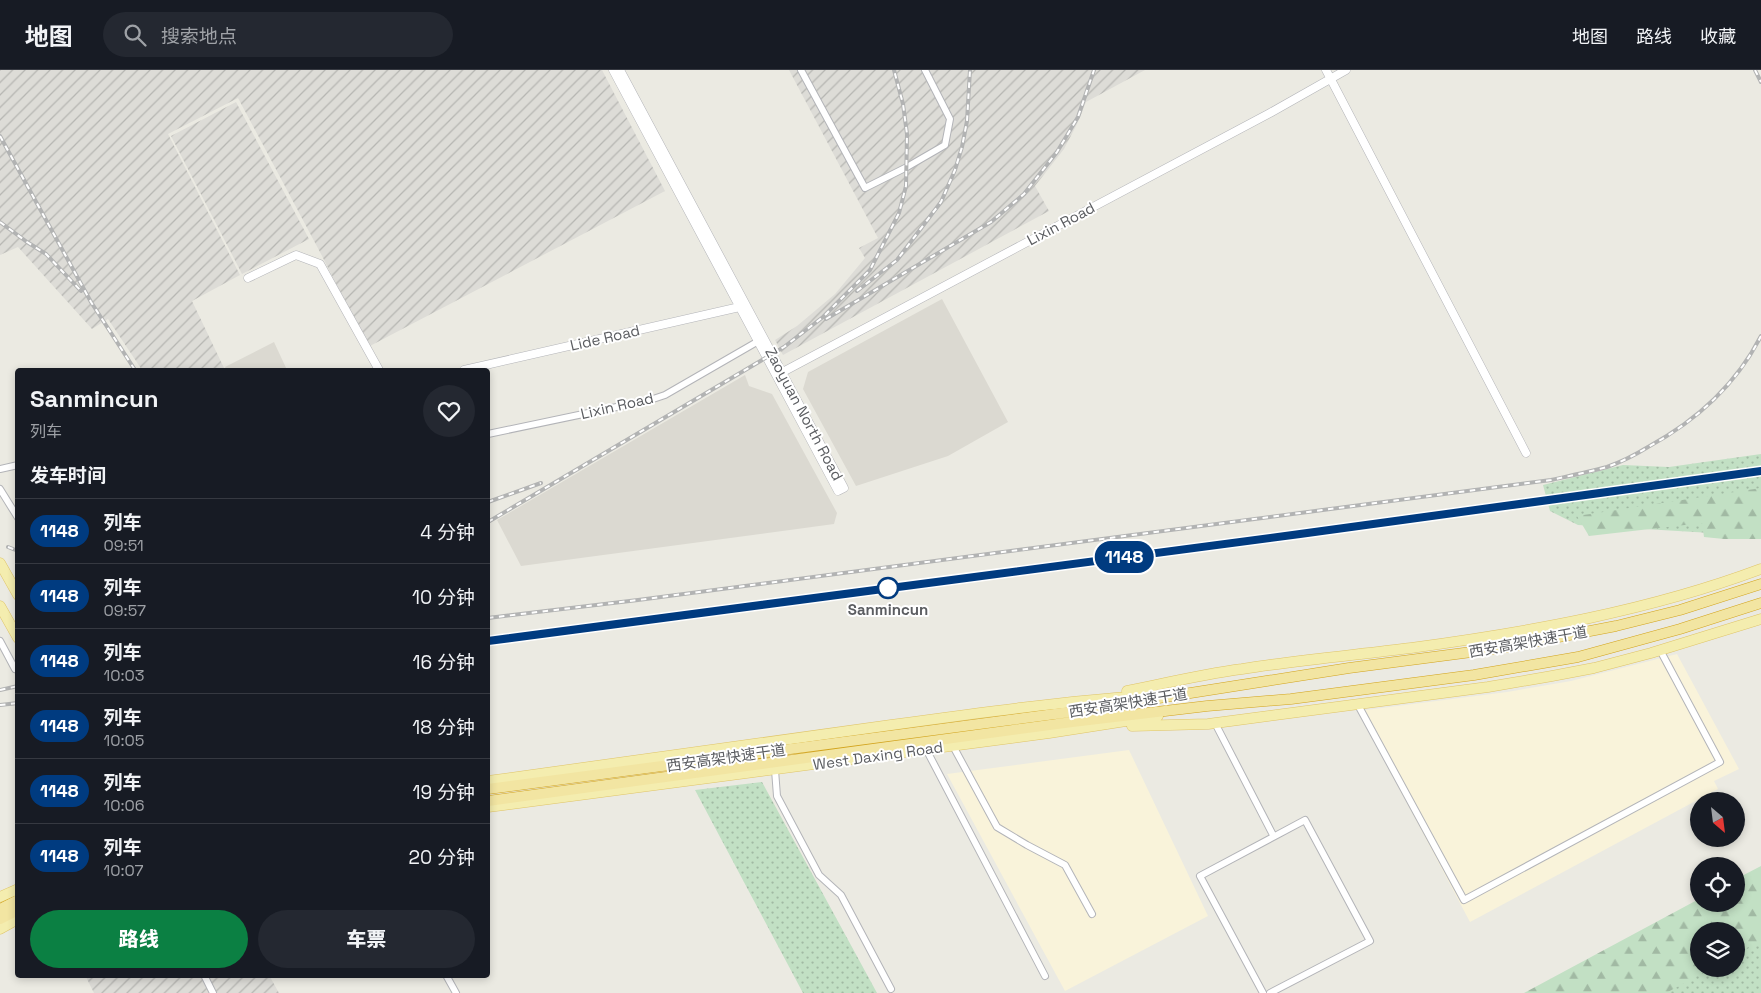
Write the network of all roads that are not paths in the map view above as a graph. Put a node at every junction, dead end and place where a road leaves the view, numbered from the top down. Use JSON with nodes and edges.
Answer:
{"nodes":[{"id":1,"x":613,"y":70,"type":"edge"},
{"id":2,"x":620,"y":70,"type":"edge"},
{"id":3,"x":801,"y":70,"type":"edge"},
{"id":4,"x":925,"y":70,"type":"edge"},
{"id":5,"x":1326,"y":70,"type":"edge"},
{"id":6,"x":1346,"y":70,"type":"edge"},
{"id":7,"x":1331,"y":79,"type":"junction"},
{"id":8,"x":248,"y":278,"type":"dead end"},
{"id":9,"x":743,"y":307,"type":"junction"},
{"id":10,"x":760,"y":340,"type":"junction"},
{"id":11,"x":378,"y":368,"type":"edge"},
{"id":12,"x":473,"y":368,"type":"edge"},
{"id":13,"x":779,"y":374,"type":"junction"},
{"id":14,"x":490,"y":434,"type":"edge"},
{"id":15,"x":1526,"y":453,"type":"dead end"},
{"id":16,"x":15,"y":466,"type":"edge"},
{"id":17,"x":0,"y":469,"type":"edge"},
{"id":18,"x":0,"y":489,"type":"edge"},
{"id":19,"x":15,"y":513,"type":"edge"},
{"id":20,"x":0,"y":563,"type":"edge"},
{"id":21,"x":1761,"y":569,"type":"edge"},
{"id":22,"x":1761,"y":584,"type":"edge"},
{"id":23,"x":15,"y":590,"type":"edge"},
{"id":24,"x":1761,"y":603,"type":"edge"},
{"id":25,"x":0,"y":606,"type":"edge"},
{"id":26,"x":1761,"y":619,"type":"edge"},
{"id":27,"x":15,"y":633,"type":"edge"},
{"id":28,"x":0,"y":641,"type":"edge"},
{"id":29,"x":1660,"y":650,"type":"junction"},
{"id":30,"x":15,"y":669,"type":"dead end"},
{"id":31,"x":1204,"y":691,"type":"junction"},
{"id":32,"x":1091,"y":699,"type":"junction"},
{"id":33,"x":1358,"y":705,"type":"junction"},
{"id":34,"x":1207,"y":706,"type":"junction"},
{"id":35,"x":1071,"y":717,"type":"junction"},
{"id":36,"x":1215,"y":722,"type":"junction"},
{"id":37,"x":1091,"y":728,"type":"junction"},
{"id":38,"x":953,"y":746,"type":"junction"},
{"id":39,"x":926,"y":749,"type":"junction"},
{"id":40,"x":774,"y":770,"type":"junction"},
{"id":41,"x":490,"y":781,"type":"edge"},
{"id":42,"x":490,"y":789,"type":"edge"},
{"id":43,"x":490,"y":801,"type":"edge"},
{"id":44,"x":490,"y":807,"type":"edge"},
{"id":45,"x":1273,"y":835,"type":"junction"},
{"id":46,"x":15,"y":890,"type":"edge"},
{"id":47,"x":0,"y":897,"type":"edge"},
{"id":48,"x":15,"y":902,"type":"edge"},
{"id":49,"x":0,"y":909,"type":"edge"},
{"id":50,"x":15,"y":912,"type":"edge"},
{"id":51,"x":1092,"y":914,"type":"dead end"},
{"id":52,"x":0,"y":919,"type":"edge"},
{"id":53,"x":15,"y":920,"type":"edge"},
{"id":54,"x":0,"y":928,"type":"edge"},
{"id":55,"x":1045,"y":976,"type":"dead end"},
{"id":56,"x":206,"y":978,"type":"edge"},
{"id":57,"x":448,"y":978,"type":"edge"},
{"id":58,"x":891,"y":989,"type":"dead end"},
{"id":59,"x":213,"y":993,"type":"edge"},
{"id":60,"x":456,"y":993,"type":"edge"},
{"id":61,"x":1263,"y":993,"type":"edge"},
{"id":62,"x":1270,"y":993,"type":"edge"}],
"edges":[{"from":1,"to":9,"type":"street","name":"Zaoyuan North Road"},
{"from":2,"to":9,"type":"street","name":"Zaoyuan North Road"},
{"from":3,"to":4,"type":"street"},
{"from":5,"to":7,"type":"street"},
{"from":6,"to":7,"type":"street","name":"Lixin Road"},
{"from":7,"to":13,"type":"street","name":"Lixin Road"},
{"from":7,"to":15,"type":"street"},
{"from":8,"to":11,"type":"street"},
{"from":9,"to":10,"type":"street","name":"Zaoyuan North Road"},
{"from":9,"to":12,"type":"street","name":"Lide Road"},
{"from":10,"to":13,"type":"street","name":"Zaoyuan North Road"},
{"from":10,"to":14,"type":"street","name":"Lixin Road"},
{"from":13,"to":13,"type":"street","name":"Zaoyuan North Road"},
{"from":16,"to":17,"type":"street"},
{"from":18,"to":19,"type":"street"},
{"from":20,"to":23,"type":"main road"},
{"from":21,"to":32,"type":"main road"},
{"from":22,"to":31,"type":"highway","name":"西安高架快速干道"},
{"from":24,"to":34,"type":"highway","name":"西安高架快速干道"},
{"from":25,"to":27,"type":"main road"},
{"from":26,"to":29,"type":"main road"},
{"from":28,"to":30,"type":"street"},
{"from":29,"to":33,"type":"main road"},
{"from":29,"to":33,"type":"street"},
{"from":31,"to":32,"type":"main road","name":"West Daxing Road"},
{"from":31,"to":35,"type":"highway","name":"西安高架快速干道"},
{"from":32,"to":41,"type":"main road","name":"West Daxing Road"},
{"from":33,"to":36,"type":"main road"},
{"from":34,"to":35,"type":"highway","name":"西安高架快速干道"},
{"from":34,"to":37,"type":"main road","name":"West Daxing Road"},
{"from":35,"to":42,"type":"highway","name":"西安高架快速干道"},
{"from":35,"to":43,"type":"highway","name":"西安高架快速干道"},
{"from":36,"to":37,"type":"main road"},
{"from":36,"to":45,"type":"street"},
{"from":37,"to":38,"type":"main road","name":"West Daxing Road"},
{"from":38,"to":39,"type":"main road","name":"West Daxing Road"},
{"from":38,"to":51,"type":"street"},
{"from":39,"to":40,"type":"main road","name":"West Daxing Road"},
{"from":39,"to":55,"type":"street"},
{"from":40,"to":44,"type":"main road","name":"West Daxing Road"},
{"from":40,"to":58,"type":"street"},
{"from":45,"to":61,"type":"street"},
{"from":45,"to":62,"type":"street"},
{"from":46,"to":47,"type":"main road"},
{"from":48,"to":49,"type":"highway"},
{"from":50,"to":52,"type":"highway"},
{"from":53,"to":54,"type":"main road"},
{"from":56,"to":59,"type":"street"},
{"from":57,"to":60,"type":"street"}]}
